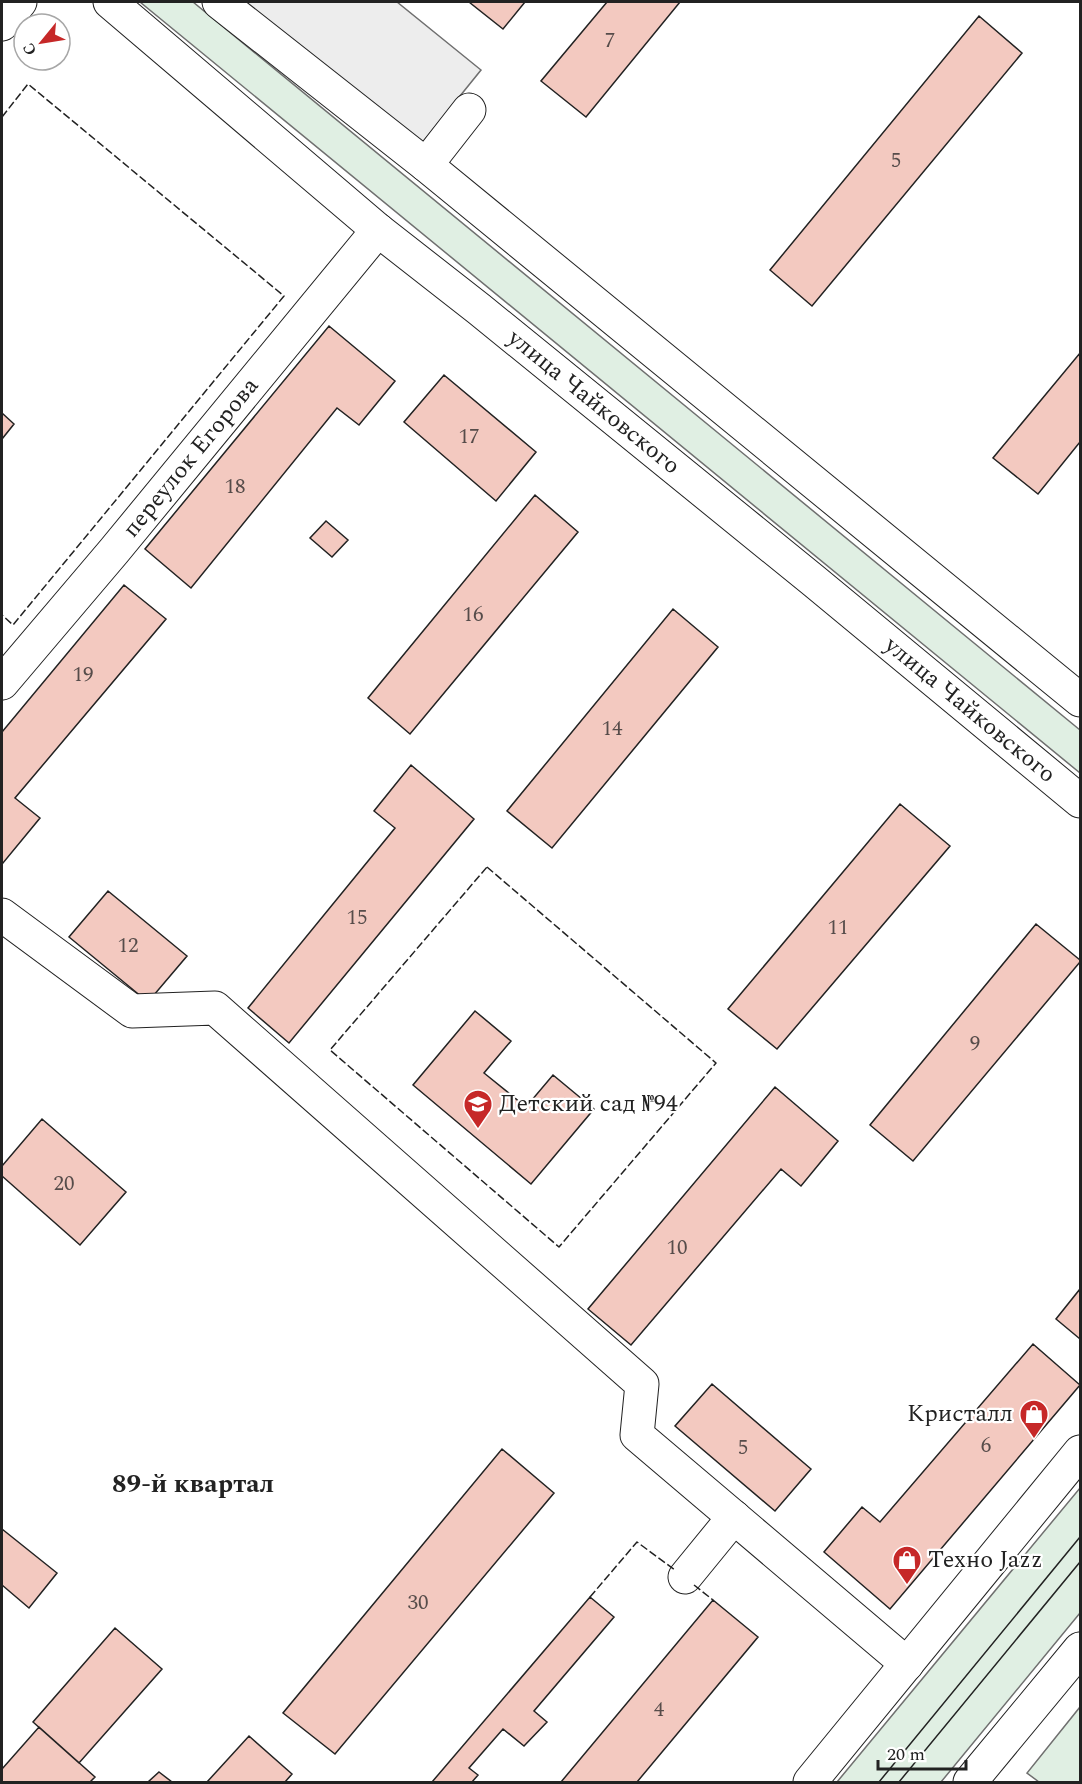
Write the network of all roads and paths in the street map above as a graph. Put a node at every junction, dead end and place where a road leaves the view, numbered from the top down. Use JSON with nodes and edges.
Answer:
{"nodes":[{"id":1,"x":20,"y":2,"type":"edge"},
{"id":2,"x":110,"y":2,"type":"edge"},
{"id":3,"x":219,"y":2,"type":"edge"},
{"id":4,"x":2,"y":24,"type":"edge"},
{"id":5,"x":469,"y":110,"type":"dead end"},
{"id":6,"x":426,"y":165,"type":"junction"},
{"id":7,"x":378,"y":230,"type":"junction"},
{"id":8,"x":2,"y":683,"type":"edge"},
{"id":9,"x":1080,"y":700,"type":"edge"},
{"id":10,"x":1080,"y":801,"type":"edge"},
{"id":11,"x":2,"y":915,"type":"edge"},
{"id":12,"x":1080,"y":1452,"type":"edge"},
{"id":13,"x":734,"y":1517,"type":"junction"},
{"id":14,"x":685,"y":1577,"type":"dead end"},
{"id":15,"x":1080,"y":1649,"type":"edge"},
{"id":16,"x":907,"y":1664,"type":"junction"},
{"id":17,"x":810,"y":1782,"type":"edge"},
{"id":18,"x":970,"y":1782,"type":"edge"}],
"edges":[{"from":1,"to":4,"type":"main road"},
{"from":2,"to":7,"type":"main road","name":"улица Чайковского"},
{"from":3,"to":6,"type":"main road"},
{"from":5,"to":6,"type":"main road"},
{"from":6,"to":9,"type":"main road"},
{"from":7,"to":8,"type":"main road","name":"переулок Егорова"},
{"from":7,"to":10,"type":"main road","name":"улица Чайковского"},
{"from":11,"to":13,"type":"main road"},
{"from":12,"to":16,"type":"main road"},
{"from":13,"to":14,"type":"main road"},
{"from":13,"to":16,"type":"main road"},
{"from":15,"to":18,"type":"main road"},
{"from":16,"to":17,"type":"main road"}]}
